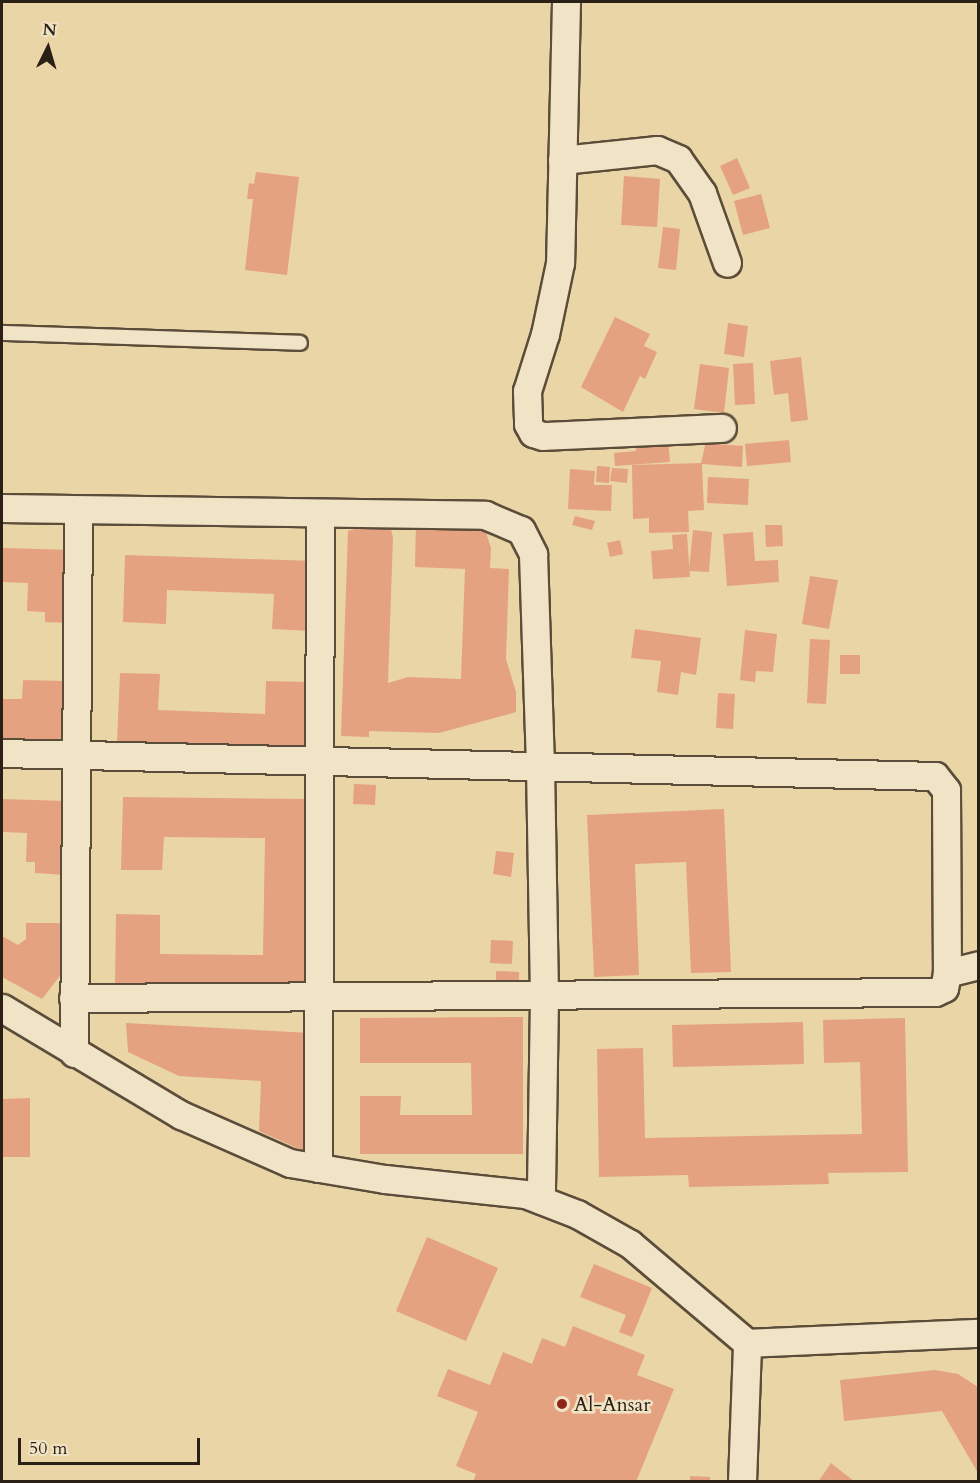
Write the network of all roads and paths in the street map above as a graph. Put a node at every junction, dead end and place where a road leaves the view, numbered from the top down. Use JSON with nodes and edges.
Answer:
{"nodes":[{"id":1,"x":566,"y":2,"type":"edge"},
{"id":2,"x":562,"y":160,"type":"junction"},
{"id":3,"x":727,"y":263,"type":"dead end"},
{"id":4,"x":2,"y":333,"type":"edge"},
{"id":5,"x":300,"y":343,"type":"dead end"},
{"id":6,"x":722,"y":428,"type":"dead end"},
{"id":7,"x":2,"y":508,"type":"edge"},
{"id":8,"x":78,"y":510,"type":"junction"},
{"id":9,"x":320,"y":513,"type":"junction"},
{"id":10,"x":2,"y":753,"type":"edge"},
{"id":11,"x":78,"y":755,"type":"junction"},
{"id":12,"x":319,"y":761,"type":"junction"},
{"id":13,"x":540,"y":766,"type":"junction"},
{"id":14,"x":978,"y":965,"type":"edge"},
{"id":15,"x":947,"y":973,"type":"junction"},
{"id":16,"x":73,"y":998,"type":"junction"},
{"id":17,"x":319,"y":998,"type":"junction"},
{"id":18,"x":544,"y":998,"type":"junction"},
{"id":19,"x":2,"y":1008,"type":"edge"},
{"id":20,"x":74,"y":1053,"type":"junction"},
{"id":21,"x":318,"y":1168,"type":"junction"},
{"id":22,"x":541,"y":1200,"type":"junction"},
{"id":23,"x":975,"y":1341,"type":"edge"},
{"id":24,"x":747,"y":1343,"type":"junction"},
{"id":25,"x":742,"y":1482,"type":"edge"}],
"edges":[{"from":1,"to":2,"type":"street"},
{"from":2,"to":3,"type":"street"},
{"from":2,"to":6,"type":"street"},
{"from":4,"to":5,"type":"lane"},
{"from":7,"to":8,"type":"street"},
{"from":8,"to":9,"type":"street"},
{"from":8,"to":11,"type":"street"},
{"from":9,"to":12,"type":"street"},
{"from":9,"to":13,"type":"street"},
{"from":10,"to":11,"type":"street"},
{"from":11,"to":12,"type":"street"},
{"from":11,"to":16,"type":"street"},
{"from":12,"to":13,"type":"street"},
{"from":12,"to":17,"type":"street"},
{"from":13,"to":15,"type":"street"},
{"from":13,"to":18,"type":"street"},
{"from":14,"to":15,"type":"street"},
{"from":15,"to":18,"type":"street"},
{"from":16,"to":17,"type":"street"},
{"from":16,"to":20,"type":"street"},
{"from":17,"to":18,"type":"street"},
{"from":17,"to":21,"type":"street"},
{"from":18,"to":22,"type":"street"},
{"from":19,"to":20,"type":"street"},
{"from":20,"to":21,"type":"street"},
{"from":21,"to":22,"type":"street"},
{"from":22,"to":24,"type":"street"},
{"from":23,"to":24,"type":"street"},
{"from":24,"to":25,"type":"street"}]}
